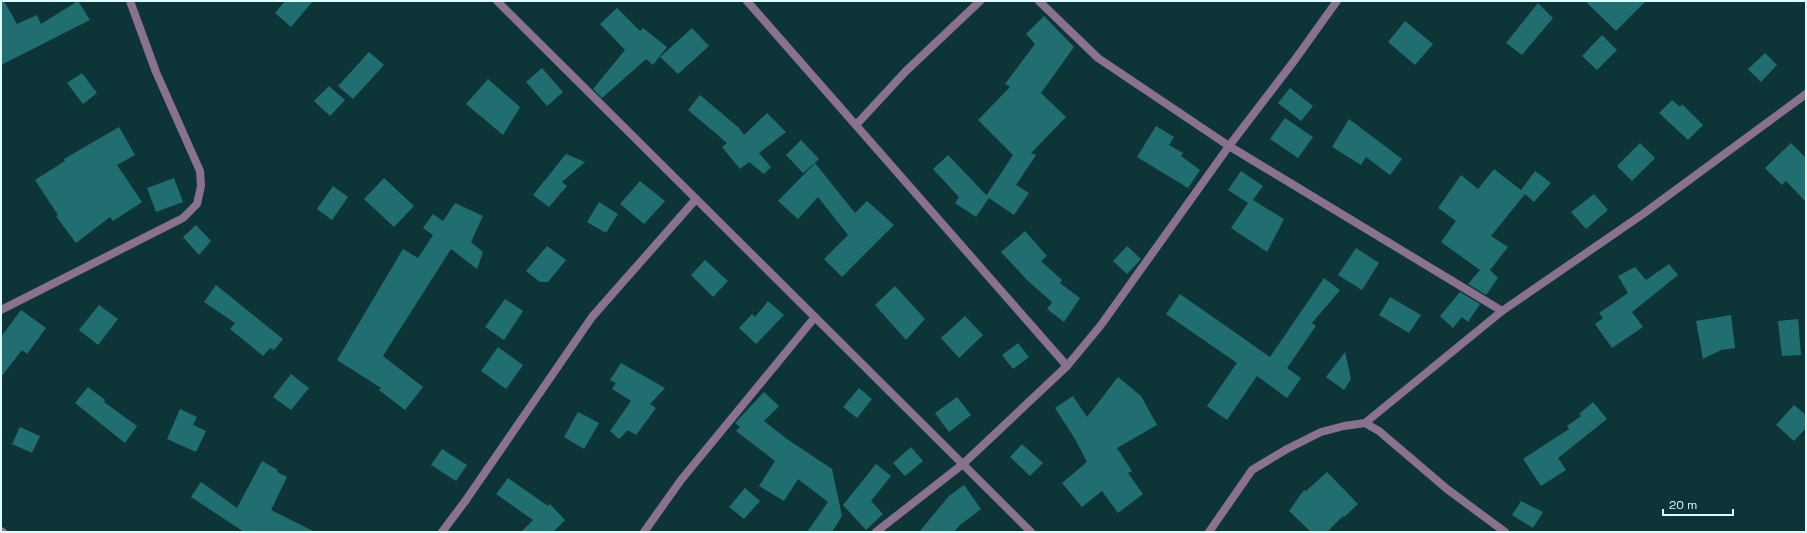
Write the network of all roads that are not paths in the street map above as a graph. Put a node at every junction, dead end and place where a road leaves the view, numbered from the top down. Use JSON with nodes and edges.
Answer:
{"nodes":[{"id":1,"x":130,"y":1,"type":"edge"},
{"id":2,"x":497,"y":1,"type":"edge"},
{"id":3,"x":747,"y":1,"type":"edge"},
{"id":4,"x":980,"y":1,"type":"edge"},
{"id":5,"x":1038,"y":1,"type":"edge"},
{"id":6,"x":1337,"y":1,"type":"edge"},
{"id":7,"x":1806,"y":94,"type":"edge"},
{"id":8,"x":856,"y":125,"type":"junction"},
{"id":9,"x":1229,"y":146,"type":"junction"},
{"id":10,"x":696,"y":198,"type":"junction"},
{"id":11,"x":1,"y":310,"type":"edge"},
{"id":12,"x":1502,"y":311,"type":"junction"},
{"id":13,"x":815,"y":317,"type":"junction"},
{"id":14,"x":1067,"y":366,"type":"junction"},
{"id":15,"x":1365,"y":423,"type":"junction"},
{"id":16,"x":963,"y":464,"type":"junction"},
{"id":17,"x":442,"y":532,"type":"edge"},
{"id":18,"x":644,"y":532,"type":"edge"},
{"id":19,"x":876,"y":532,"type":"edge"},
{"id":20,"x":1031,"y":532,"type":"edge"},
{"id":21,"x":1209,"y":532,"type":"edge"},
{"id":22,"x":1505,"y":532,"type":"edge"}],
"edges":[{"from":1,"to":11,"type":"street"},
{"from":2,"to":10,"type":"street"},
{"from":3,"to":8,"type":"street"},
{"from":4,"to":8,"type":"street"},
{"from":5,"to":9,"type":"street"},
{"from":6,"to":9,"type":"street"},
{"from":7,"to":12,"type":"street"},
{"from":8,"to":14,"type":"street"},
{"from":9,"to":12,"type":"street"},
{"from":9,"to":14,"type":"street"},
{"from":10,"to":13,"type":"street"},
{"from":10,"to":17,"type":"street"},
{"from":12,"to":15,"type":"street"},
{"from":13,"to":16,"type":"street"},
{"from":13,"to":18,"type":"street"},
{"from":14,"to":16,"type":"street"},
{"from":15,"to":21,"type":"street"},
{"from":15,"to":22,"type":"street"},
{"from":16,"to":19,"type":"street"},
{"from":16,"to":20,"type":"street"}]}
